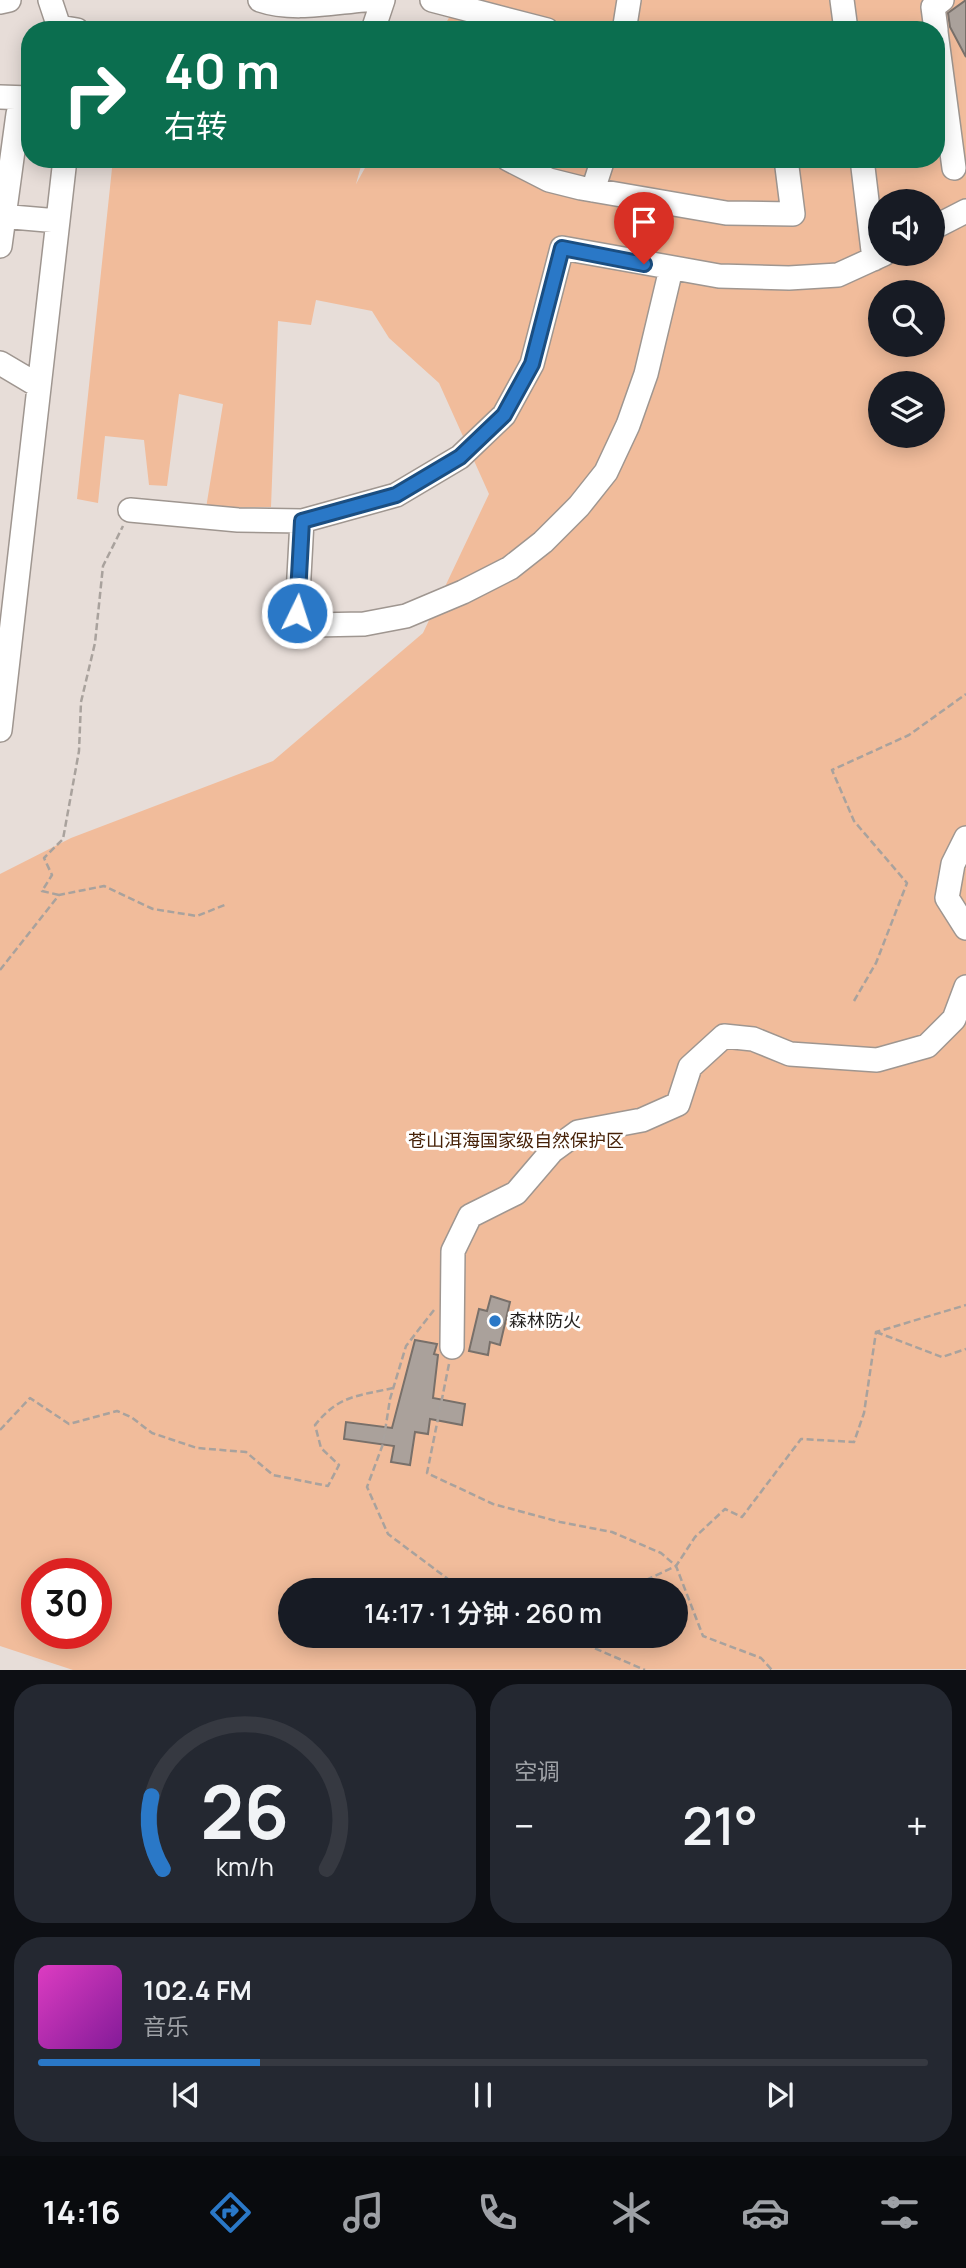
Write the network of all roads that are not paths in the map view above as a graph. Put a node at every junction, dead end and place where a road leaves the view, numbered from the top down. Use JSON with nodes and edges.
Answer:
{"nodes":[{"id":1,"x":9,"y":0,"type":"edge"},
{"id":2,"x":50,"y":0,"type":"edge"},
{"id":3,"x":260,"y":0,"type":"edge"},
{"id":4,"x":364,"y":0,"type":"edge"},
{"id":5,"x":383,"y":0,"type":"edge"},
{"id":6,"x":432,"y":0,"type":"edge"},
{"id":7,"x":629,"y":0,"type":"edge"},
{"id":8,"x":842,"y":0,"type":"edge"},
{"id":9,"x":942,"y":0,"type":"edge"},
{"id":10,"x":0,"y":2,"type":"edge"},
{"id":11,"x":57,"y":21,"type":"edge"},
{"id":12,"x":376,"y":21,"type":"edge"},
{"id":13,"x":512,"y":21,"type":"edge"},
{"id":14,"x":626,"y":21,"type":"edge"},
{"id":15,"x":845,"y":21,"type":"edge"},
{"id":16,"x":935,"y":21,"type":"edge"},
{"id":17,"x":945,"y":61,"type":"edge"},
{"id":18,"x":0,"y":97,"type":"edge"},
{"id":19,"x":956,"y":98,"type":"edge"},
{"id":20,"x":21,"y":105,"type":"edge"},
{"id":21,"x":21,"y":121,"type":"edge"},
{"id":22,"x":958,"y":136,"type":"edge"},
{"id":23,"x":64,"y":168,"type":"edge"},
{"id":24,"x":526,"y":168,"type":"edge"},
{"id":25,"x":600,"y":168,"type":"edge"},
{"id":26,"x":787,"y":168,"type":"edge"},
{"id":27,"x":864,"y":168,"type":"edge"},
{"id":28,"x":954,"y":168,"type":"dead end"},
{"id":29,"x":593,"y":190,"type":"junction"},
{"id":30,"x":868,"y":193,"type":"edge"},
{"id":31,"x":966,"y":211,"type":"edge"},
{"id":32,"x":2,"y":216,"type":"edge"},
{"id":33,"x":58,"y":221,"type":"junction"},
{"id":34,"x":945,"y":222,"type":"edge"},
{"id":35,"x":0,"y":246,"type":"edge"},
{"id":36,"x":868,"y":261,"type":"edge"},
{"id":37,"x":671,"y":269,"type":"junction"},
{"id":38,"x":0,"y":363,"type":"edge"},
{"id":39,"x":38,"y":386,"type":"junction"},
{"id":40,"x":130,"y":510,"type":"road end"},
{"id":41,"x":302,"y":521,"type":"junction"},
{"id":42,"x":0,"y":716,"type":"edge"},
{"id":43,"x":966,"y":838,"type":"edge"},
{"id":44,"x":966,"y":928,"type":"edge"},
{"id":45,"x":966,"y":988,"type":"edge"},
{"id":46,"x":452,"y":1347,"type":"road end"}],
"edges":[{"from":1,"to":10,"type":"street"},
{"from":2,"to":11,"type":"street"},
{"from":3,"to":4,"type":"street"},
{"from":5,"to":12,"type":"street"},
{"from":6,"to":13,"type":"street"},
{"from":7,"to":14,"type":"street"},
{"from":8,"to":15,"type":"street"},
{"from":9,"to":16,"type":"street"},
{"from":17,"to":19,"type":"street"},
{"from":18,"to":20,"type":"street"},
{"from":19,"to":22,"type":"street"},
{"from":21,"to":32,"type":"street"},
{"from":22,"to":28,"type":"street"},
{"from":23,"to":33,"type":"street"},
{"from":24,"to":29,"type":"street"},
{"from":25,"to":29,"type":"street"},
{"from":26,"to":29,"type":"street"},
{"from":27,"to":30,"type":"street"},
{"from":31,"to":34,"type":"street"},
{"from":32,"to":33,"type":"street"},
{"from":32,"to":35,"type":"street"},
{"from":33,"to":39,"type":"street"},
{"from":36,"to":37,"type":"street"},
{"from":37,"to":41,"type":"street"},
{"from":37,"to":41,"type":"street"},
{"from":38,"to":39,"type":"street"},
{"from":39,"to":42,"type":"street"},
{"from":40,"to":41,"type":"street"},
{"from":43,"to":44,"type":"street"},
{"from":45,"to":46,"type":"street"}]}
